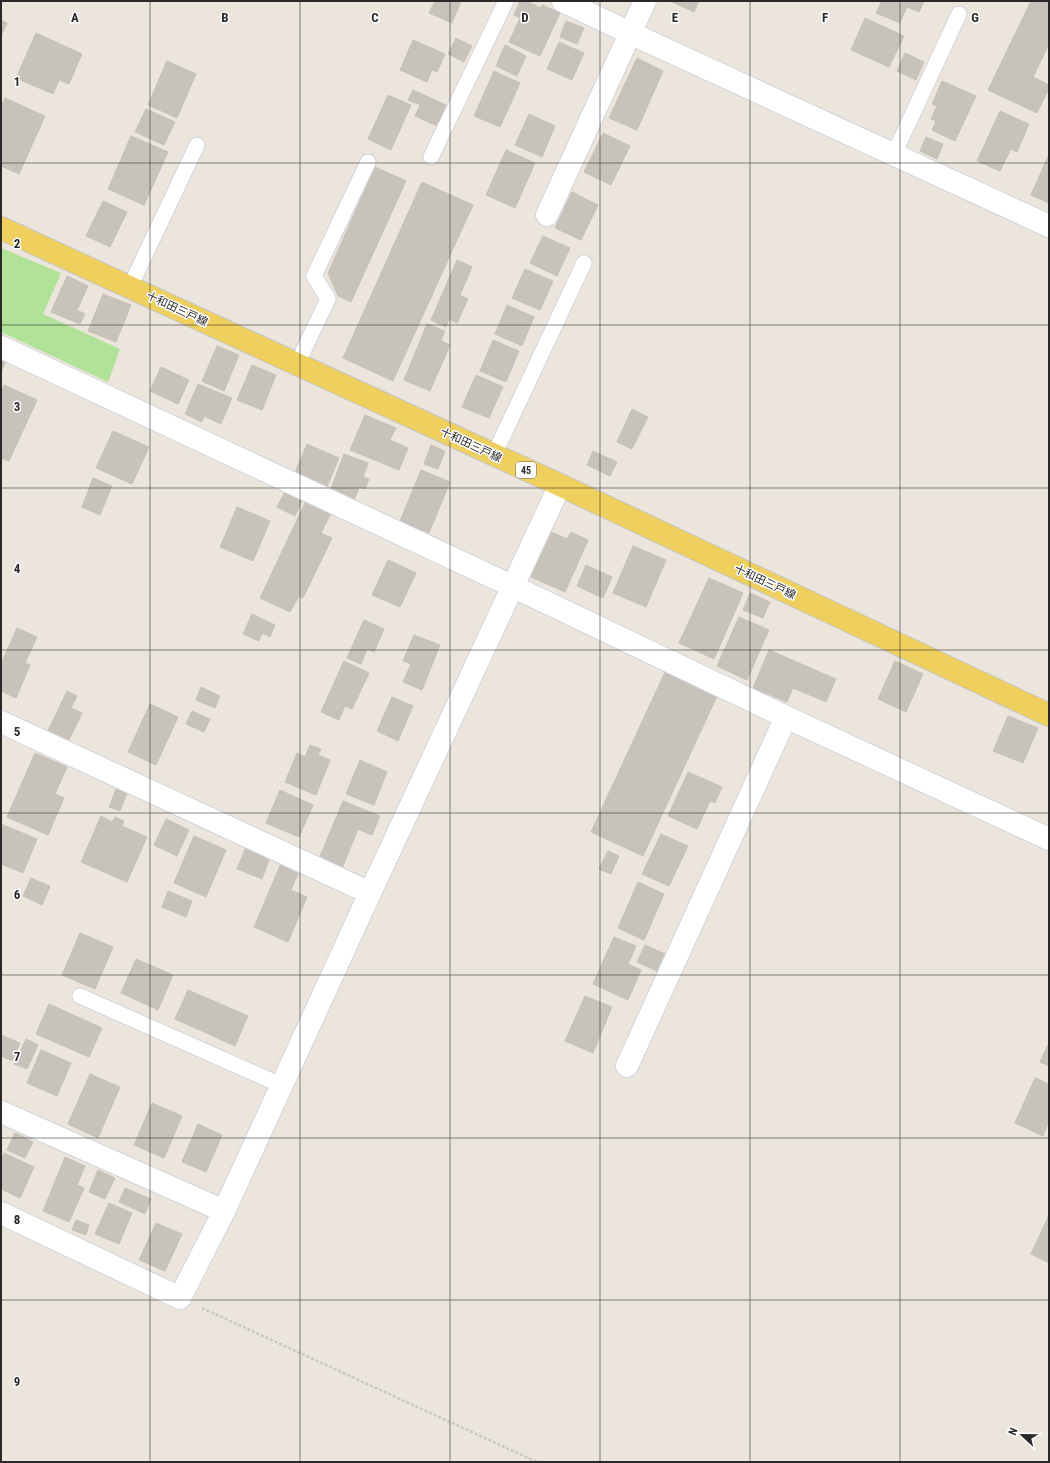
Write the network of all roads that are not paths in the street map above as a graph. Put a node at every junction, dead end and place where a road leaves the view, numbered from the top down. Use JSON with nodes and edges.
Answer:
{"nodes":[{"id":1,"x":506,"y":1,"type":"edge"},
{"id":2,"x":563,"y":1,"type":"edge"},
{"id":3,"x":645,"y":1,"type":"edge"},
{"id":4,"x":959,"y":14,"type":"dead end"},
{"id":5,"x":630,"y":33,"type":"junction"},
{"id":6,"x":197,"y":145,"type":"dead end"},
{"id":7,"x":894,"y":154,"type":"junction"},
{"id":8,"x":431,"y":157,"type":"dead end"},
{"id":9,"x":368,"y":162,"type":"dead end"},
{"id":10,"x":547,"y":215,"type":"dead end"},
{"id":11,"x":1049,"y":226,"type":"edge"},
{"id":12,"x":1,"y":228,"type":"edge"},
{"id":13,"x":584,"y":263,"type":"dead end"},
{"id":14,"x":130,"y":287,"type":"junction"},
{"id":15,"x":1,"y":347,"type":"edge"},
{"id":16,"x":297,"y":364,"type":"junction"},
{"id":17,"x":494,"y":455,"type":"junction"},
{"id":18,"x":560,"y":486,"type":"junction"},
{"id":19,"x":512,"y":586,"type":"junction"},
{"id":20,"x":1049,"y":715,"type":"edge"},
{"id":21,"x":786,"y":717,"type":"junction"},
{"id":22,"x":1,"y":722,"type":"edge"},
{"id":23,"x":1049,"y":839,"type":"edge"},
{"id":24,"x":370,"y":892,"type":"junction"},
{"id":25,"x":80,"y":996,"type":"dead end"},
{"id":26,"x":627,"y":1066,"type":"dead end"},
{"id":27,"x":281,"y":1085,"type":"junction"},
{"id":28,"x":1,"y":1112,"type":"edge"},
{"id":29,"x":224,"y":1211,"type":"junction"},
{"id":30,"x":1,"y":1213,"type":"edge"}],
"edges":[{"from":1,"to":8,"type":"lane"},
{"from":2,"to":5,"type":"street"},
{"from":3,"to":5,"type":"street"},
{"from":4,"to":7,"type":"lane"},
{"from":5,"to":7,"type":"street"},
{"from":5,"to":10,"type":"street"},
{"from":6,"to":14,"type":"lane"},
{"from":7,"to":11,"type":"street"},
{"from":9,"to":16,"type":"lane"},
{"from":12,"to":14,"type":"main road","name":"十和田三戸線","number":"45"},
{"from":13,"to":17,"type":"lane"},
{"from":14,"to":16,"type":"main road","name":"十和田三戸線","number":"45"},
{"from":15,"to":19,"type":"street"},
{"from":16,"to":17,"type":"main road","name":"十和田三戸線","number":"45"},
{"from":17,"to":18,"type":"main road","name":"十和田三戸線","number":"45"},
{"from":18,"to":19,"type":"street"},
{"from":18,"to":20,"type":"main road","name":"十和田三戸線","number":"45"},
{"from":19,"to":21,"type":"street"},
{"from":19,"to":24,"type":"street"},
{"from":21,"to":23,"type":"street"},
{"from":21,"to":26,"type":"street"},
{"from":22,"to":24,"type":"street"},
{"from":24,"to":27,"type":"street"},
{"from":25,"to":27,"type":"lane"},
{"from":27,"to":29,"type":"street"},
{"from":28,"to":29,"type":"street"},
{"from":29,"to":30,"type":"street"}]}
